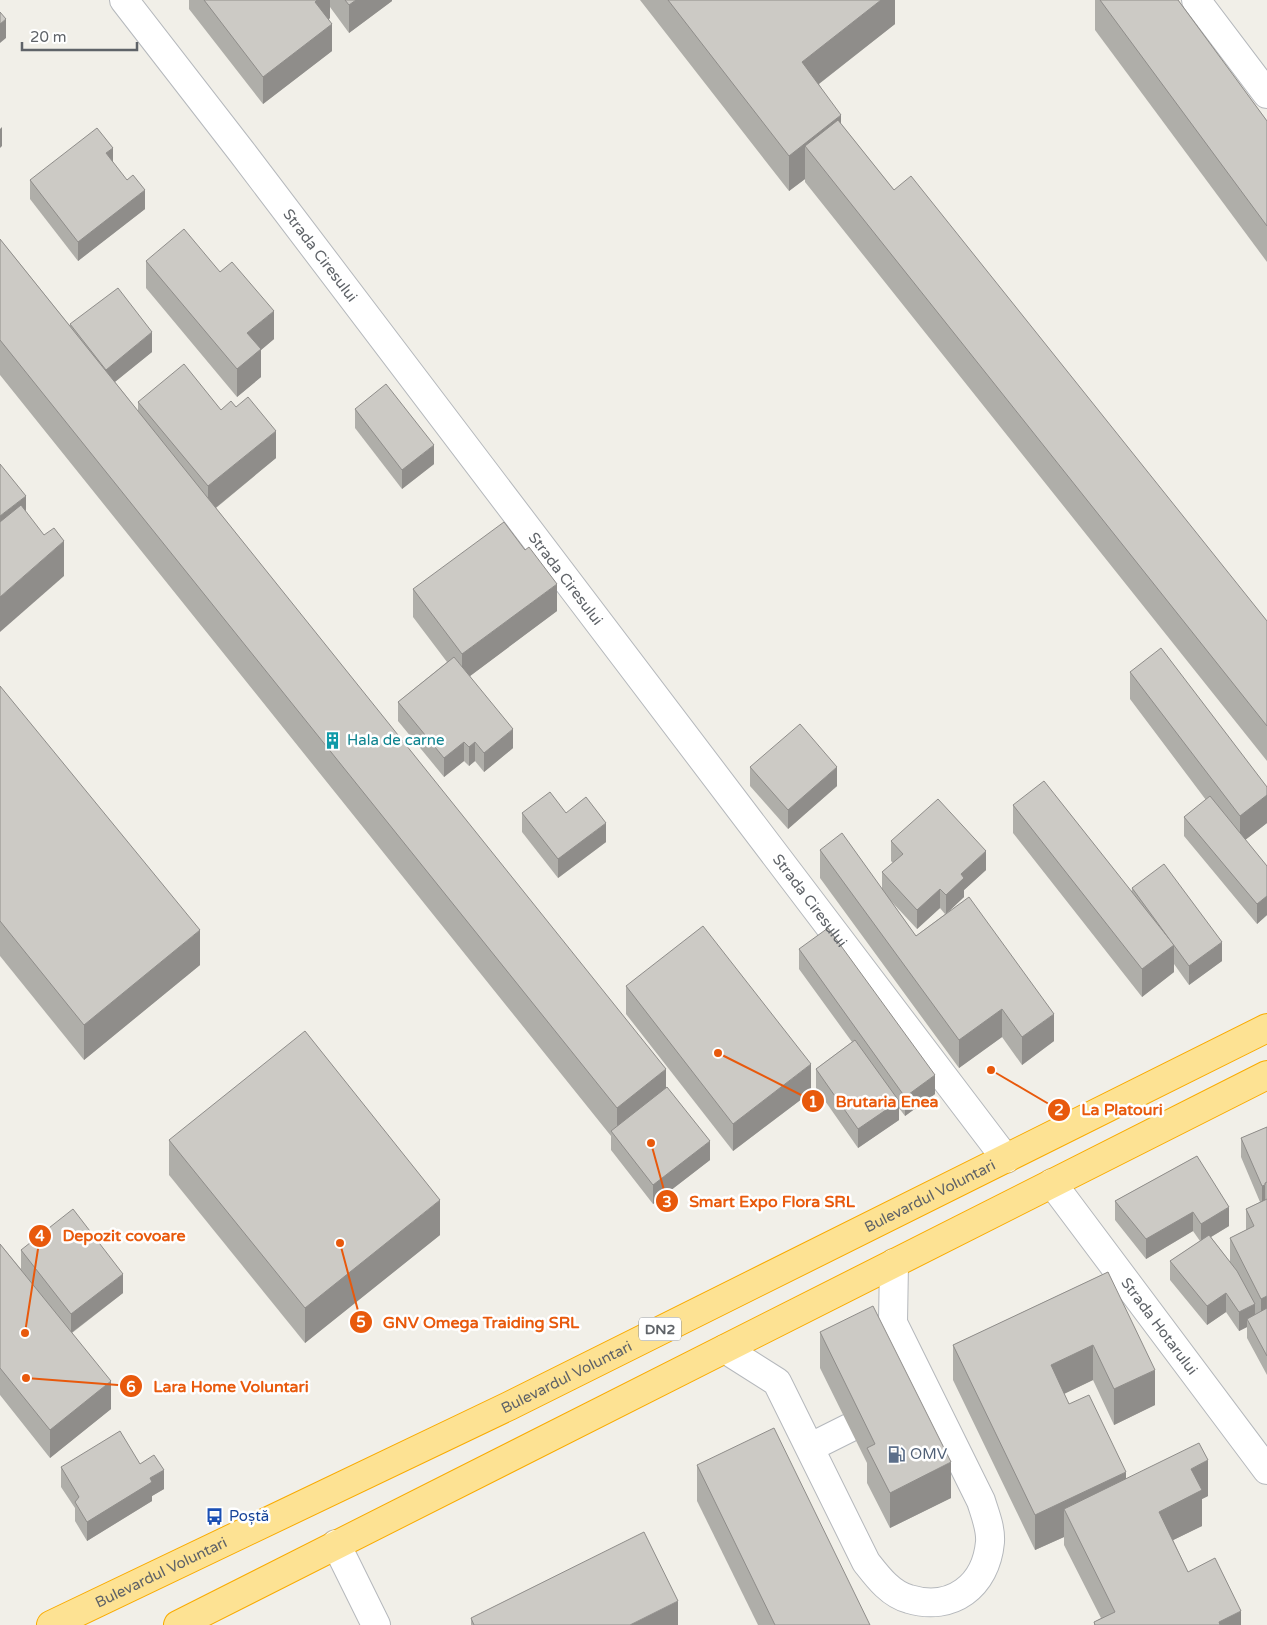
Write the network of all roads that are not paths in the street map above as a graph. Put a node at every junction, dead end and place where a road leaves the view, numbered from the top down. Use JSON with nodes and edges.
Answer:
{"nodes":[{"id":1,"x":124,"y":0,"type":"edge"},
{"id":2,"x":1196,"y":0,"type":"edge"},
{"id":3,"x":1267,"y":94,"type":"edge"},
{"id":4,"x":1267,"y":1028,"type":"edge"},
{"id":5,"x":1267,"y":1075,"type":"edge"},
{"id":6,"x":1006,"y":1159,"type":"junction"},
{"id":7,"x":1052,"y":1183,"type":"junction"},
{"id":8,"x":894,"y":1263,"type":"junction"},
{"id":9,"x":725,"y":1349,"type":"junction"},
{"id":10,"x":849,"y":1428,"type":"edge"},
{"id":11,"x":811,"y":1447,"type":"junction"},
{"id":12,"x":1267,"y":1470,"type":"edge"},
{"id":13,"x":336,"y":1544,"type":"junction"},
{"id":14,"x":51,"y":1625,"type":"edge"},
{"id":15,"x":178,"y":1625,"type":"edge"},
{"id":16,"x":376,"y":1625,"type":"edge"}],
"edges":[{"from":1,"to":6,"type":"street","name":"Strada Ciresului"},
{"from":2,"to":3,"type":"street"},
{"from":4,"to":6,"type":"highway","name":"Bulevardul Voluntari","number":"DN2"},
{"from":5,"to":7,"type":"highway"},
{"from":6,"to":14,"type":"highway","name":"Bulevardul Voluntari","number":"DN2"},
{"from":7,"to":8,"type":"highway"},
{"from":7,"to":12,"type":"street","name":"Strada Hotarului"},
{"from":8,"to":9,"type":"highway"},
{"from":8,"to":11,"type":"street"},
{"from":9,"to":11,"type":"street"},
{"from":9,"to":13,"type":"highway"},
{"from":10,"to":11,"type":"street"},
{"from":13,"to":15,"type":"highway"},
{"from":13,"to":16,"type":"street"}]}
